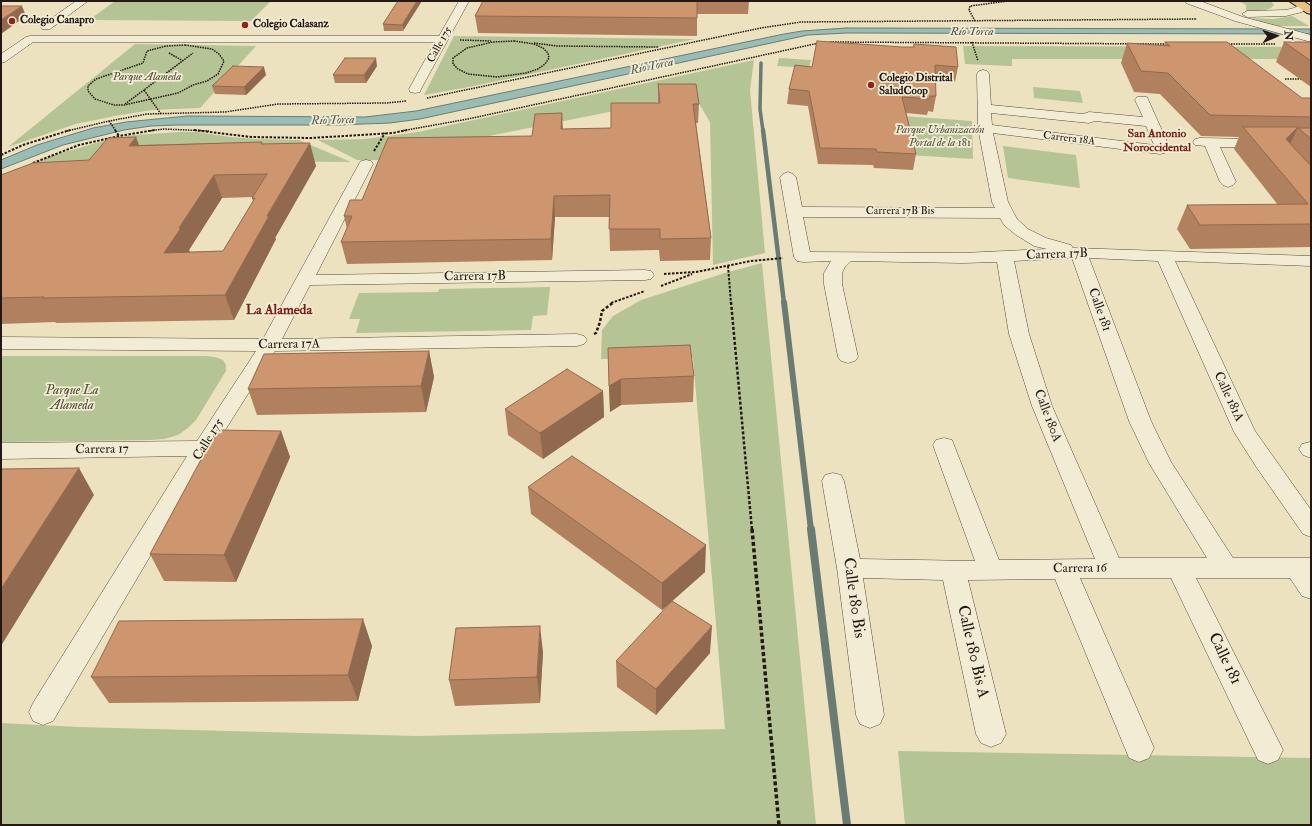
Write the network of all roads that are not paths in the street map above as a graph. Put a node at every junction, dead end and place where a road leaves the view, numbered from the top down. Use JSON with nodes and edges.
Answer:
{"nodes":[{"id":1,"x":83,"y":1,"type":"edge"},
{"id":2,"x":464,"y":1,"type":"edge"},
{"id":3,"x":1190,"y":1,"type":"edge"},
{"id":4,"x":1303,"y":6,"type":"edge"},
{"id":5,"x":1209,"y":8,"type":"junction"},
{"id":6,"x":46,"y":27,"type":"dead end"},
{"id":7,"x":444,"y":39,"type":"junction"},
{"id":8,"x":1311,"y":39,"type":"edge"},
{"id":9,"x":1,"y":59,"type":"edge"},
{"id":10,"x":983,"y":74,"type":"road end"},
{"id":11,"x":418,"y":94,"type":"road end"},
{"id":12,"x":1085,"y":100,"type":"dead end"},
{"id":13,"x":1142,"y":100,"type":"dead end"},
{"id":14,"x":985,"y":108,"type":"junction"},
{"id":15,"x":1089,"y":117,"type":"junction"},
{"id":16,"x":1151,"y":122,"type":"junction"},
{"id":17,"x":985,"y":128,"type":"junction"},
{"id":18,"x":1093,"y":142,"type":"junction"},
{"id":19,"x":1311,"y":144,"type":"edge"},
{"id":20,"x":366,"y":164,"type":"road end"},
{"id":21,"x":788,"y":177,"type":"dead end"},
{"id":22,"x":1228,"y":182,"type":"dead end"},
{"id":23,"x":795,"y":212,"type":"junction"},
{"id":24,"x":1005,"y":212,"type":"junction"},
{"id":25,"x":1079,"y":253,"type":"junction"},
{"id":26,"x":847,"y":256,"type":"junction"},
{"id":27,"x":1164,"y":256,"type":"junction"},
{"id":28,"x":1005,"y":257,"type":"junction"},
{"id":29,"x":1311,"y":261,"type":"edge"},
{"id":30,"x":305,"y":280,"type":"junction"},
{"id":31,"x":649,"y":284,"type":"road end"},
{"id":32,"x":576,"y":340,"type":"road end"},
{"id":33,"x":1,"y":343,"type":"edge"},
{"id":34,"x":269,"y":345,"type":"junction"},
{"id":35,"x":848,"y":357,"type":"dead end"},
{"id":36,"x":944,"y":445,"type":"dead end"},
{"id":37,"x":203,"y":448,"type":"junction"},
{"id":38,"x":1,"y":451,"type":"edge"},
{"id":39,"x":833,"y":480,"type":"dead end"},
{"id":40,"x":1311,"y":528,"type":"edge"},
{"id":41,"x":1303,"y":567,"type":"edge"},
{"id":42,"x":849,"y":568,"type":"junction"},
{"id":43,"x":1111,"y":568,"type":"junction"},
{"id":44,"x":1179,"y":568,"type":"junction"},
{"id":45,"x":1226,"y":568,"type":"junction"},
{"id":46,"x":990,"y":569,"type":"junction"},
{"id":47,"x":1064,"y":569,"type":"junction"},
{"id":48,"x":953,"y":571,"type":"junction"},
{"id":49,"x":1311,"y":589,"type":"edge"},
{"id":50,"x":43,"y":712,"type":"dead end"},
{"id":51,"x":870,"y":715,"type":"dead end"},
{"id":52,"x":991,"y":734,"type":"dead end"},
{"id":53,"x":1139,"y":748,"type":"dead end"},
{"id":54,"x":1268,"y":750,"type":"dead end"}],
"edges":[{"from":1,"to":6,"type":"street"},
{"from":2,"to":7,"type":"street","name":"Calle 175"},
{"from":3,"to":5,"type":"street"},
{"from":4,"to":5,"type":"street"},
{"from":5,"to":8,"type":"street"},
{"from":7,"to":9,"type":"street"},
{"from":7,"to":11,"type":"street","name":"Calle 175"},
{"from":10,"to":14,"type":"street"},
{"from":12,"to":15,"type":"street"},
{"from":13,"to":16,"type":"street"},
{"from":14,"to":15,"type":"street"},
{"from":14,"to":17,"type":"street"},
{"from":15,"to":16,"type":"street"},
{"from":15,"to":18,"type":"street"},
{"from":16,"to":18,"type":"street","name":"Carrera 18A"},
{"from":17,"to":18,"type":"street","name":"Carrera 18A"},
{"from":17,"to":24,"type":"street"},
{"from":19,"to":22,"type":"street"},
{"from":20,"to":30,"type":"street","name":"Calle 175"},
{"from":21,"to":23,"type":"street"},
{"from":23,"to":24,"type":"street","name":"Carrera 17B Bis"},
{"from":23,"to":26,"type":"street","name":"Carrera 17B"},
{"from":24,"to":25,"type":"street"},
{"from":25,"to":27,"type":"street","name":"Carrera 17B"},
{"from":25,"to":28,"type":"street","name":"Carrera 17B"},
{"from":25,"to":45,"type":"street","name":"Calle 181"},
{"from":26,"to":28,"type":"street","name":"Carrera 17B"},
{"from":26,"to":35,"type":"street"},
{"from":27,"to":29,"type":"street","name":"Carrera 17B"},
{"from":27,"to":40,"type":"street","name":"Calle 181A"},
{"from":28,"to":43,"type":"street","name":"Calle 180A"},
{"from":30,"to":31,"type":"street","name":"Carrera 17B"},
{"from":30,"to":34,"type":"street","name":"Calle 175"},
{"from":32,"to":34,"type":"street","name":"Carrera 17A"},
{"from":33,"to":34,"type":"street","name":"Carrera 17A"},
{"from":34,"to":37,"type":"street","name":"Calle 175"},
{"from":36,"to":46,"type":"street"},
{"from":37,"to":38,"type":"street","name":"Carrera 17"},
{"from":37,"to":50,"type":"street","name":"Calle 175"},
{"from":39,"to":42,"type":"street","name":"Calle 180 Bis"},
{"from":41,"to":45,"type":"street","name":"Carrera 16"},
{"from":41,"to":49,"type":"street"},
{"from":42,"to":48,"type":"street","name":"Carrera 16"},
{"from":42,"to":51,"type":"street","name":"Calle 180 Bis"},
{"from":43,"to":44,"type":"street","name":"Carrera 16"},
{"from":43,"to":47,"type":"street","name":"Carrera 16"},
{"from":44,"to":45,"type":"street","name":"Carrera 16"},
{"from":44,"to":54,"type":"street","name":"Calle 181"},
{"from":46,"to":47,"type":"street","name":"Carrera 16"},
{"from":46,"to":48,"type":"street","name":"Carrera 16"},
{"from":47,"to":53,"type":"street"},
{"from":48,"to":52,"type":"street","name":"Calle 180 Bis A"}]}
